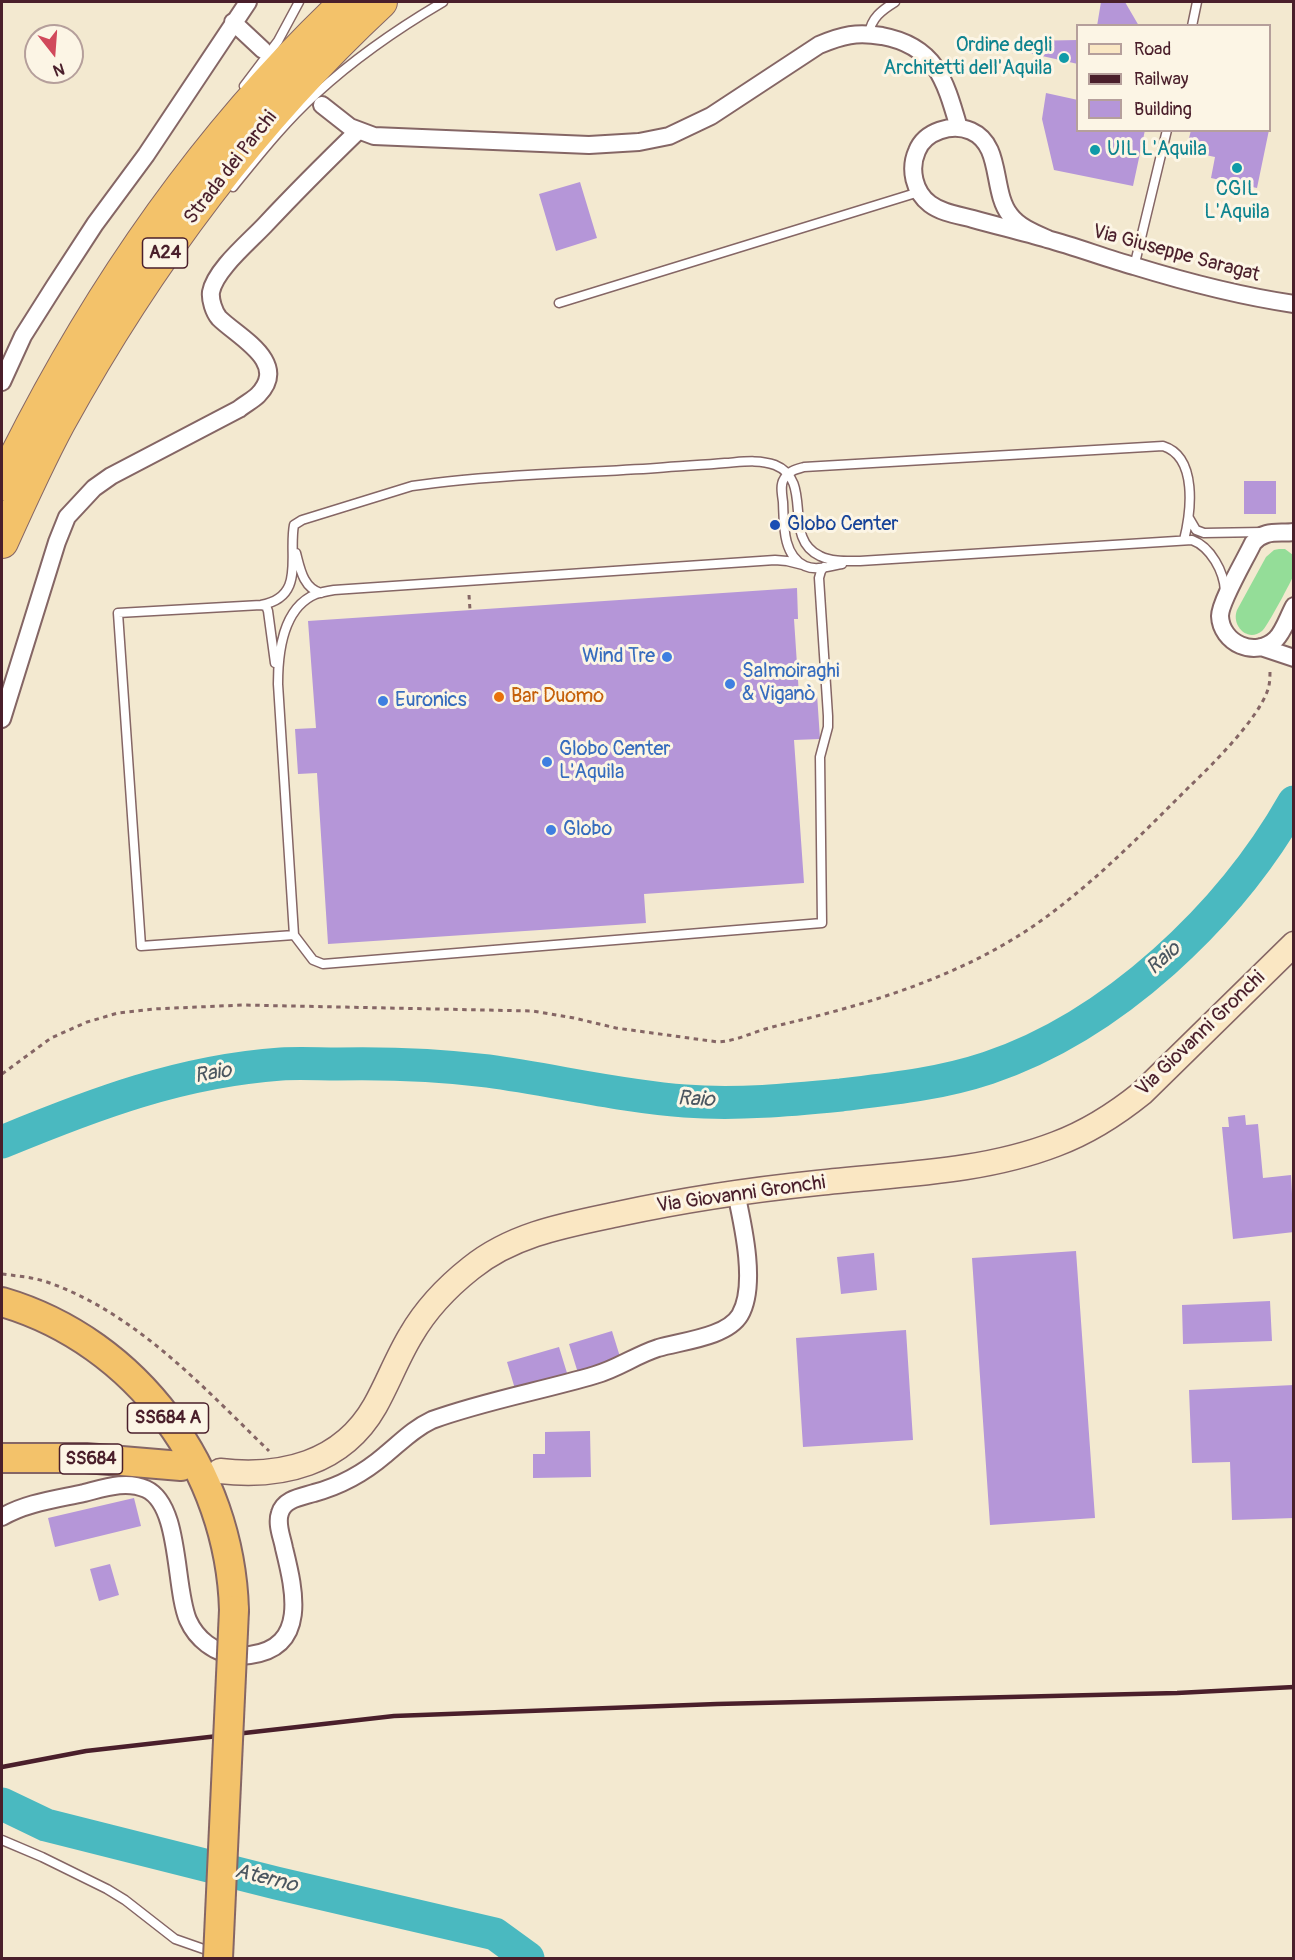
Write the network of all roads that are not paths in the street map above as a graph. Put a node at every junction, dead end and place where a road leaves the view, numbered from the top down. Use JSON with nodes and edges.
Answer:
{"nodes":[{"id":1,"x":248,"y":2,"type":"edge"},
{"id":2,"x":299,"y":2,"type":"edge"},
{"id":3,"x":346,"y":2,"type":"edge"},
{"id":4,"x":381,"y":2,"type":"edge"},
{"id":5,"x":443,"y":2,"type":"edge"},
{"id":6,"x":895,"y":2,"type":"edge"},
{"id":7,"x":1197,"y":2,"type":"edge"},
{"id":8,"x":233,"y":22,"type":"junction"},
{"id":9,"x":1192,"y":24,"type":"edge"},
{"id":10,"x":869,"y":34,"type":"junction"},
{"id":11,"x":263,"y":50,"type":"dead end"},
{"id":12,"x":241,"y":90,"type":"dead end"},
{"id":13,"x":322,"y":105,"type":"dead end"},
{"id":14,"x":959,"y":128,"type":"junction"},
{"id":15,"x":358,"y":131,"type":"junction"},
{"id":16,"x":1167,"y":132,"type":"edge"},
{"id":17,"x":919,"y":192,"type":"junction"},
{"id":18,"x":228,"y":194,"type":"dead end"},
{"id":19,"x":1048,"y":239,"type":"junction"},
{"id":20,"x":168,"y":263,"type":"dead end"},
{"id":21,"x":1134,"y":267,"type":"junction"},
{"id":22,"x":94,"y":298,"type":"dead end"},
{"id":23,"x":559,"y":303,"type":"dead end"},
{"id":24,"x":1293,"y":304,"type":"edge"},
{"id":25,"x":128,"y":307,"type":"junction"},
{"id":26,"x":54,"y":381,"type":"junction"},
{"id":27,"x":2,"y":382,"type":"edge"},
{"id":28,"x":777,"y":465,"type":"junction"},
{"id":29,"x":804,"y":467,"type":"junction"},
{"id":30,"x":788,"y":474,"type":"junction"},
{"id":31,"x":2,"y":484,"type":"edge"},
{"id":32,"x":1189,"y":518,"type":"junction"},
{"id":33,"x":1207,"y":533,"type":"junction"},
{"id":34,"x":1287,"y":533,"type":"edge"},
{"id":35,"x":1184,"y":540,"type":"junction"},
{"id":36,"x":2,"y":542,"type":"edge"},
{"id":37,"x":293,"y":544,"type":"junction"},
{"id":38,"x":860,"y":561,"type":"junction"},
{"id":39,"x":803,"y":565,"type":"junction"},
{"id":40,"x":824,"y":567,"type":"junction"},
{"id":41,"x":321,"y":593,"type":"junction"},
{"id":42,"x":261,"y":604,"type":"junction"},
{"id":43,"x":1221,"y":609,"type":"junction"},
{"id":44,"x":1291,"y":610,"type":"edge"},
{"id":45,"x":1293,"y":640,"type":"edge"},
{"id":46,"x":1265,"y":648,"type":"junction"},
{"id":47,"x":1293,"y":658,"type":"edge"},
{"id":48,"x":278,"y":684,"type":"junction"},
{"id":49,"x":2,"y":719,"type":"edge"},
{"id":50,"x":294,"y":935,"type":"junction"},
{"id":51,"x":1293,"y":944,"type":"edge"},
{"id":52,"x":736,"y":1193,"type":"junction"},
{"id":53,"x":2,"y":1302,"type":"edge"},
{"id":54,"x":2,"y":1458,"type":"edge"},
{"id":55,"x":181,"y":1466,"type":"dead end"},
{"id":56,"x":219,"y":1471,"type":"dead end"},
{"id":57,"x":2,"y":1518,"type":"edge"},
{"id":58,"x":2,"y":1840,"type":"edge"},
{"id":59,"x":218,"y":1959,"type":"edge"},
{"id":60,"x":226,"y":1959,"type":"edge"}],
"edges":[{"from":1,"to":8,"type":"street"},
{"from":2,"to":12,"type":"lane"},
{"from":3,"to":26,"type":"highway","name":"Strada dei Parchi","number":"A24"},
{"from":4,"to":25,"type":"highway","name":"Strada dei Parchi","number":"A24"},
{"from":5,"to":18,"type":"lane"},
{"from":6,"to":10,"type":"lane"},
{"from":7,"to":9,"type":"lane"},
{"from":8,"to":11,"type":"street"},
{"from":8,"to":27,"type":"street"},
{"from":10,"to":14,"type":"street"},
{"from":10,"to":15,"type":"street"},
{"from":13,"to":15,"type":"street"},
{"from":14,"to":17,"type":"street"},
{"from":14,"to":19,"type":"street","name":"Via Giuseppe Saragat"},
{"from":15,"to":49,"type":"street"},
{"from":16,"to":21,"type":"lane"},
{"from":17,"to":19,"type":"street","name":"Via Giuseppe Saragat"},
{"from":17,"to":23,"type":"lane"},
{"from":19,"to":21,"type":"street","name":"Via Giuseppe Saragat"},
{"from":20,"to":25,"type":"lane"},
{"from":21,"to":24,"type":"street","name":"Via Giuseppe Saragat"},
{"from":22,"to":26,"type":"lane"},
{"from":25,"to":36,"type":"highway","name":"Strada dei Parchi","number":"A24"},
{"from":26,"to":31,"type":"highway","name":"Strada dei Parchi","number":"A24"},
{"from":28,"to":29,"type":"lane"},
{"from":28,"to":30,"type":"lane"},
{"from":28,"to":37,"type":"lane"},
{"from":29,"to":30,"type":"lane"},
{"from":29,"to":32,"type":"lane"},
{"from":30,"to":38,"type":"lane"},
{"from":30,"to":39,"type":"lane"},
{"from":32,"to":33,"type":"lane"},
{"from":32,"to":35,"type":"lane"},
{"from":33,"to":34,"type":"lane"},
{"from":33,"to":35,"type":"lane"},
{"from":34,"to":43,"type":"street"},
{"from":35,"to":38,"type":"lane"},
{"from":35,"to":43,"type":"lane"},
{"from":37,"to":41,"type":"lane"},
{"from":37,"to":42,"type":"lane"},
{"from":38,"to":40,"type":"lane"},
{"from":39,"to":40,"type":"lane"},
{"from":39,"to":41,"type":"lane"},
{"from":40,"to":50,"type":"lane"},
{"from":41,"to":48,"type":"lane"},
{"from":42,"to":48,"type":"lane"},
{"from":42,"to":50,"type":"lane"},
{"from":43,"to":46,"type":"street"},
{"from":44,"to":45,"type":"street"},
{"from":44,"to":46,"type":"street"},
{"from":46,"to":47,"type":"street"},
{"from":48,"to":50,"type":"lane"},
{"from":51,"to":52,"type":"main road","name":"Via Giovanni Gronchi"},
{"from":52,"to":56,"type":"main road","name":"Via Giovanni Gronchi"},
{"from":52,"to":57,"type":"street"},
{"from":53,"to":59,"type":"highway","number":"SS684 A","bridge":true},
{"from":54,"to":55,"type":"highway","number":"SS684"},
{"from":58,"to":60,"type":"lane"}]}
